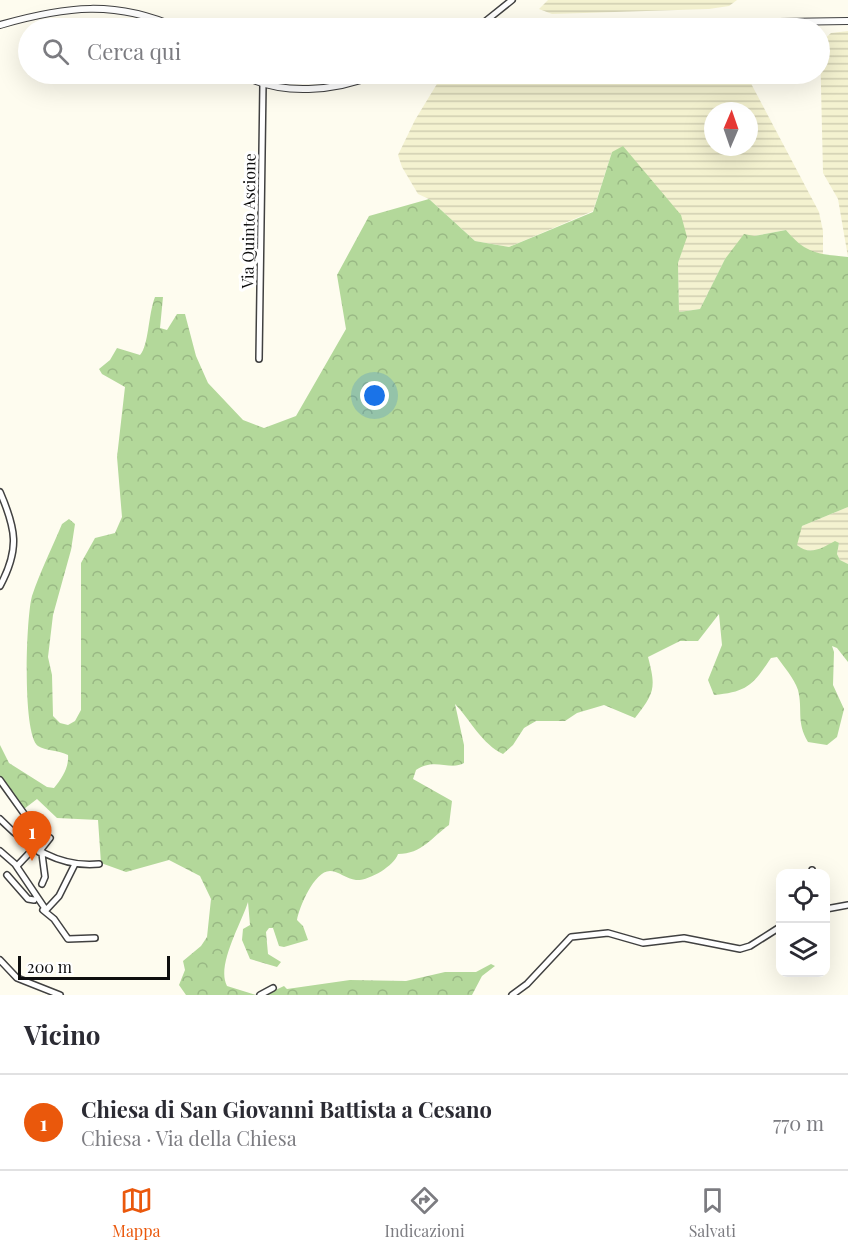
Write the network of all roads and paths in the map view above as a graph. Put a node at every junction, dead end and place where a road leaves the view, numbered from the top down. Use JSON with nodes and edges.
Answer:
{"nodes":[{"id":1,"x":512,"y":0,"type":"edge"},
{"id":2,"x":100,"y":1,"type":"edge"},
{"id":3,"x":135,"y":5,"type":"dead end"},
{"id":4,"x":28,"y":18,"type":"edge"},
{"id":5,"x":163,"y":18,"type":"edge"},
{"id":6,"x":488,"y":18,"type":"edge"},
{"id":7,"x":18,"y":21,"type":"edge"},
{"id":8,"x":830,"y":21,"type":"edge"},
{"id":9,"x":848,"y":21,"type":"edge"},
{"id":10,"x":0,"y":26,"type":"edge"},
{"id":11,"x":263,"y":84,"type":"joint"},
{"id":12,"x":349,"y":84,"type":"edge"},
{"id":13,"x":259,"y":359,"type":"dead end"},
{"id":14,"x":0,"y":492,"type":"edge"},
{"id":15,"x":0,"y":586,"type":"edge"},
{"id":16,"x":0,"y":780,"type":"edge"},
{"id":17,"x":0,"y":819,"type":"edge"},
{"id":18,"x":50,"y":838,"type":"dead end"},
{"id":19,"x":0,"y":851,"type":"edge"},
{"id":20,"x":38,"y":852,"type":"junction"},
{"id":21,"x":75,"y":864,"type":"junction"},
{"id":22,"x":99,"y":864,"type":"dead end"},
{"id":23,"x":17,"y":866,"type":"junction"},
{"id":24,"x":7,"y":874,"type":"dead end"},
{"id":25,"x":42,"y":884,"type":"dead end"},
{"id":26,"x":35,"y":899,"type":"junction"},
{"id":27,"x":848,"y":905,"type":"edge"},
{"id":28,"x":830,"y":908,"type":"edge"},
{"id":29,"x":776,"y":930,"type":"edge"},
{"id":30,"x":95,"y":938,"type":"dead end"},
{"id":31,"x":0,"y":960,"type":"edge"},
{"id":32,"x":273,"y":988,"type":"dead end"},
{"id":33,"x":60,"y":995,"type":"edge"},
{"id":34,"x":260,"y":995,"type":"edge"},
{"id":35,"x":512,"y":995,"type":"edge"}],
"edges":[{"from":1,"to":6,"type":"street"},
{"from":2,"to":4,"type":"street"},
{"from":3,"to":5,"type":"street"},
{"from":7,"to":10,"type":"street"},
{"from":8,"to":9,"type":"street"},
{"from":11,"to":12,"type":"street"},
{"from":11,"to":13,"type":"street","name":"Via Quinto Ascione"},
{"from":14,"to":15,"type":"street"},
{"from":16,"to":20,"type":"street"},
{"from":17,"to":20,"type":"street"},
{"from":18,"to":20,"type":"street"},
{"from":19,"to":23,"type":"street"},
{"from":20,"to":21,"type":"street"},
{"from":20,"to":23,"type":"street"},
{"from":20,"to":25,"type":"street"},
{"from":21,"to":22,"type":"street"},
{"from":21,"to":26,"type":"street"},
{"from":23,"to":26,"type":"street"},
{"from":24,"to":26,"type":"street"},
{"from":26,"to":30,"type":"street"},
{"from":27,"to":28,"type":"street"},
{"from":29,"to":35,"type":"street"},
{"from":31,"to":33,"type":"street"},
{"from":32,"to":34,"type":"street"}]}
